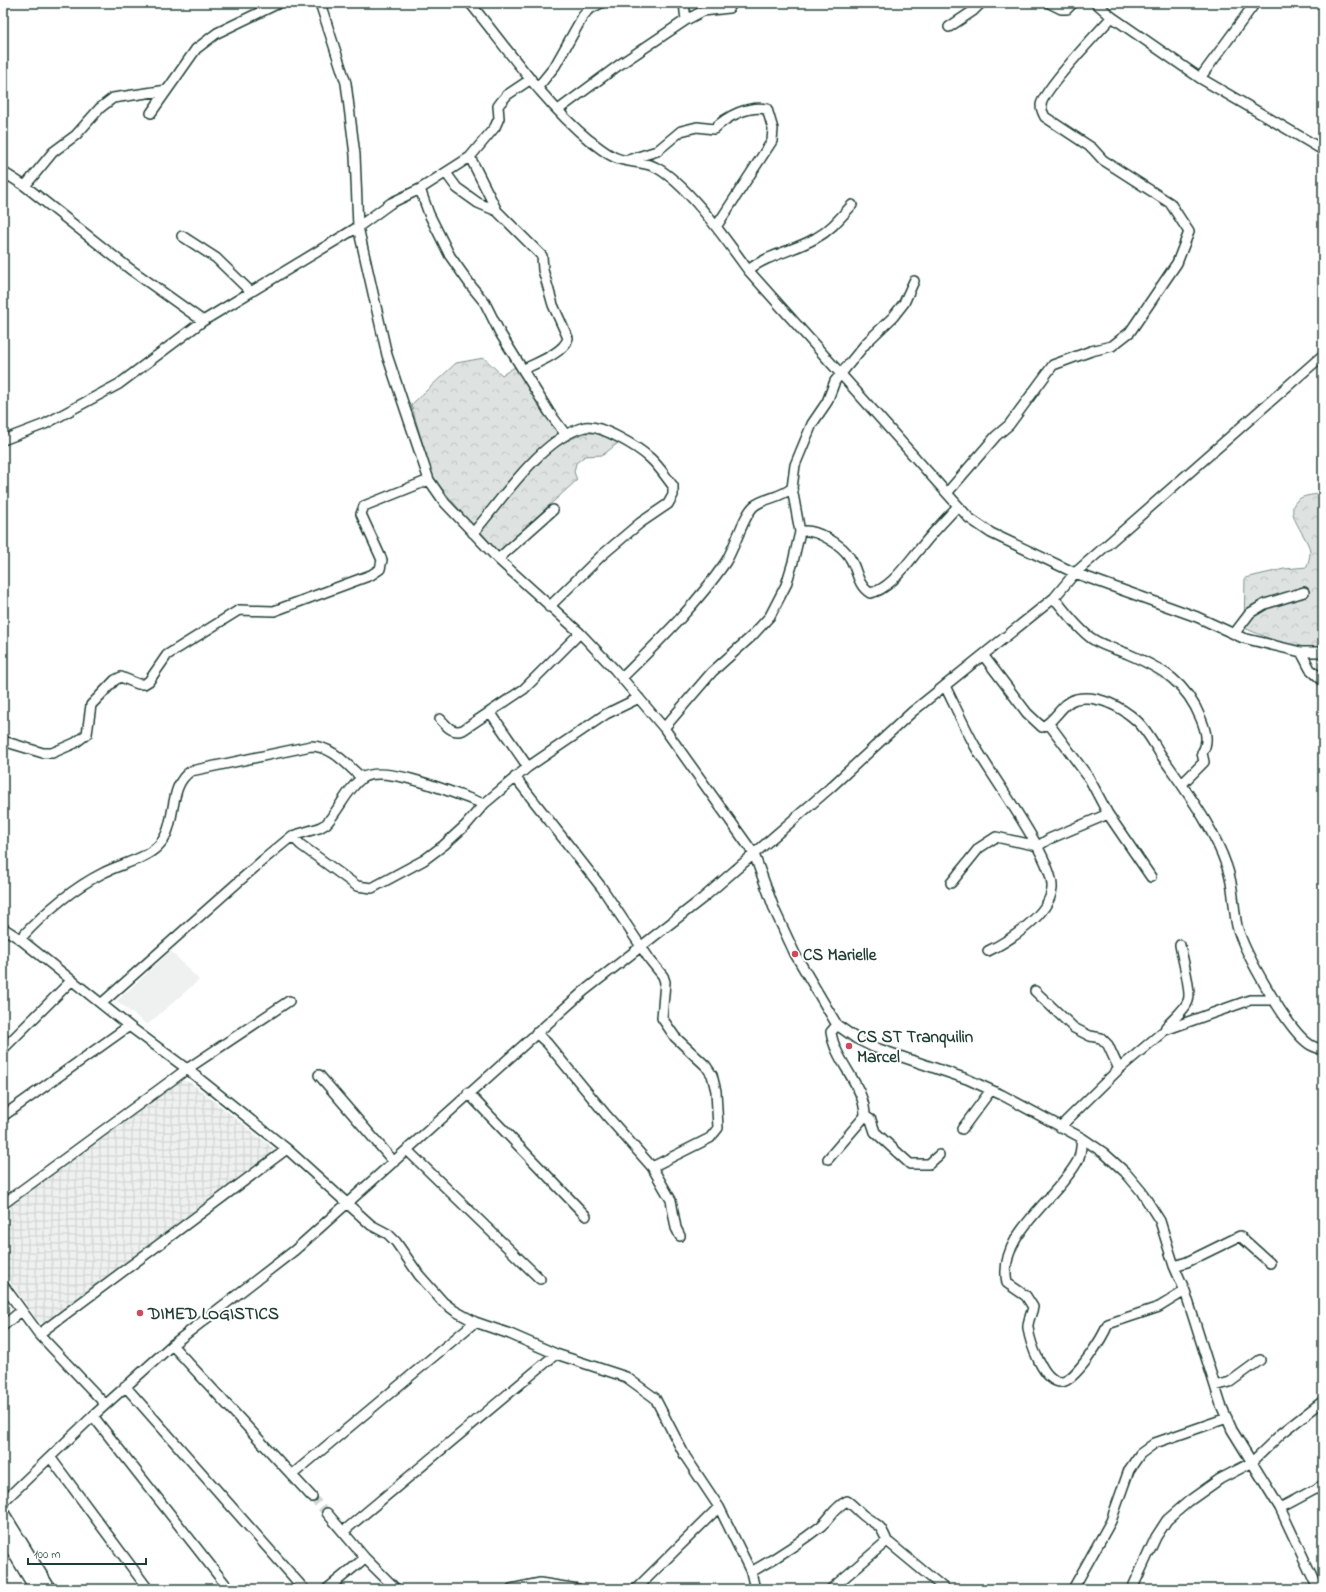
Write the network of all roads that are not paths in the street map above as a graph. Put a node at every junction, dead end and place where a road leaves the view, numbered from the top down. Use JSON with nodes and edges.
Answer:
{"nodes":[{"id":1,"x":278,"y":3,"type":"edge"},
{"id":2,"x":320,"y":3,"type":"edge"},
{"id":3,"x":470,"y":3,"type":"edge"},
{"id":4,"x":684,"y":3,"type":"edge"},
{"id":5,"x":733,"y":3,"type":"edge"},
{"id":6,"x":981,"y":3,"type":"edge"},
{"id":7,"x":1049,"y":3,"type":"edge"},
{"id":8,"x":1073,"y":3,"type":"edge"},
{"id":9,"x":1096,"y":3,"type":"edge"},
{"id":10,"x":1254,"y":3,"type":"edge"},
{"id":11,"x":598,"y":4,"type":"edge"},
{"id":12,"x":1112,"y":18,"type":"junction"},
{"id":13,"x":686,"y":20,"type":"junction"},
{"id":14,"x":950,"y":27,"type":"dead end"},
{"id":15,"x":1200,"y":78,"type":"junction"},
{"id":16,"x":531,"y":79,"type":"junction"},
{"id":17,"x":538,"y":87,"type":"junction"},
{"id":18,"x":167,"y":90,"type":"junction"},
{"id":19,"x":558,"y":110,"type":"junction"},
{"id":20,"x":151,"y":113,"type":"dead end"},
{"id":21,"x":1323,"y":150,"type":"edge"},
{"id":22,"x":470,"y":157,"type":"junction"},
{"id":23,"x":627,"y":160,"type":"junction"},
{"id":24,"x":3,"y":172,"type":"edge"},
{"id":25,"x":446,"y":173,"type":"junction"},
{"id":26,"x":26,"y":186,"type":"junction"},
{"id":27,"x":420,"y":189,"type":"junction"},
{"id":28,"x":852,"y":205,"type":"dead end"},
{"id":29,"x":497,"y":211,"type":"junction"},
{"id":30,"x":716,"y":227,"type":"junction"},
{"id":31,"x":358,"y":228,"type":"junction"},
{"id":32,"x":182,"y":236,"type":"dead end"},
{"id":33,"x":748,"y":270,"type":"junction"},
{"id":34,"x":914,"y":281,"type":"dead end"},
{"id":35,"x":250,"y":291,"type":"junction"},
{"id":36,"x":203,"y":321,"type":"junction"},
{"id":37,"x":1323,"y":355,"type":"edge"},
{"id":38,"x":524,"y":369,"type":"junction"},
{"id":39,"x":841,"y":372,"type":"junction"},
{"id":40,"x":566,"y":435,"type":"junction"},
{"id":41,"x":3,"y":440,"type":"edge"},
{"id":42,"x":429,"y":480,"type":"junction"},
{"id":43,"x":792,"y":488,"type":"junction"},
{"id":44,"x":947,"y":492,"type":"junction"},
{"id":45,"x":958,"y":506,"type":"junction"},
{"id":46,"x":553,"y":510,"type":"dead end"},
{"id":47,"x":800,"y":532,"type":"junction"},
{"id":48,"x":473,"y":533,"type":"junction"},
{"id":49,"x":498,"y":559,"type":"junction"},
{"id":50,"x":1075,"y":573,"type":"junction"},
{"id":51,"x":1304,"y":592,"type":"dead end"},
{"id":52,"x":1054,"y":598,"type":"junction"},
{"id":53,"x":549,"y":607,"type":"junction"},
{"id":54,"x":580,"y":633,"type":"junction"},
{"id":55,"x":1234,"y":634,"type":"junction"},
{"id":56,"x":1301,"y":652,"type":"junction"},
{"id":57,"x":1323,"y":652,"type":"edge"},
{"id":58,"x":983,"y":655,"type":"junction"},
{"id":59,"x":622,"y":678,"type":"junction"},
{"id":60,"x":1323,"y":681,"type":"edge"},
{"id":61,"x":945,"y":686,"type":"junction"},
{"id":62,"x":639,"y":698,"type":"junction"},
{"id":63,"x":490,"y":712,"type":"junction"},
{"id":64,"x":440,"y":718,"type":"dead end"},
{"id":65,"x":1049,"y":724,"type":"junction"},
{"id":66,"x":664,"y":728,"type":"junction"},
{"id":67,"x":3,"y":741,"type":"edge"},
{"id":68,"x":528,"y":767,"type":"junction"},
{"id":69,"x":516,"y":777,"type":"junction"},
{"id":70,"x":362,"y":778,"type":"junction"},
{"id":71,"x":1182,"y":784,"type":"junction"},
{"id":72,"x":484,"y":804,"type":"junction"},
{"id":73,"x":1108,"y":814,"type":"junction"},
{"id":74,"x":292,"y":836,"type":"junction"},
{"id":75,"x":1038,"y":846,"type":"junction"},
{"id":76,"x":754,"y":854,"type":"junction"},
{"id":77,"x":1151,"y":877,"type":"dead end"},
{"id":78,"x":951,"y":883,"type":"dead end"},
{"id":79,"x":3,"y":928,"type":"edge"},
{"id":80,"x":20,"y":939,"type":"junction"},
{"id":81,"x":1180,"y":945,"type":"dead end"},
{"id":82,"x":641,"y":946,"type":"junction"},
{"id":83,"x":988,"y":951,"type":"dead end"},
{"id":84,"x":72,"y":980,"type":"junction"},
{"id":85,"x":1035,"y":991,"type":"dead end"},
{"id":86,"x":1275,"y":1000,"type":"junction"},
{"id":87,"x":290,"y":1001,"type":"dead end"},
{"id":88,"x":102,"y":1003,"type":"junction"},
{"id":89,"x":838,"y":1025,"type":"junction"},
{"id":90,"x":129,"y":1026,"type":"junction"},
{"id":91,"x":1165,"y":1030,"type":"junction"},
{"id":92,"x":536,"y":1033,"type":"junction"},
{"id":93,"x":3,"y":1048,"type":"edge"},
{"id":94,"x":1323,"y":1050,"type":"edge"},
{"id":95,"x":188,"y":1069,"type":"junction"},
{"id":96,"x":1120,"y":1069,"type":"junction"},
{"id":97,"x":319,"y":1075,"type":"dead end"},
{"id":98,"x":991,"y":1090,"type":"junction"},
{"id":99,"x":468,"y":1093,"type":"junction"},
{"id":100,"x":3,"y":1116,"type":"edge"},
{"id":101,"x":865,"y":1116,"type":"junction"},
{"id":102,"x":1060,"y":1127,"type":"junction"},
{"id":103,"x":962,"y":1129,"type":"dead end"},
{"id":104,"x":1082,"y":1138,"type":"junction"},
{"id":105,"x":287,"y":1149,"type":"junction"},
{"id":106,"x":407,"y":1150,"type":"junction"},
{"id":107,"x":939,"y":1155,"type":"dead end"},
{"id":108,"x":828,"y":1160,"type":"dead end"},
{"id":109,"x":394,"y":1162,"type":"junction"},
{"id":110,"x":652,"y":1167,"type":"junction"},
{"id":111,"x":346,"y":1203,"type":"junction"},
{"id":112,"x":3,"y":1204,"type":"edge"},
{"id":113,"x":586,"y":1216,"type":"dead end"},
{"id":114,"x":680,"y":1236,"type":"dead end"},
{"id":115,"x":1270,"y":1263,"type":"dead end"},
{"id":116,"x":1174,"y":1266,"type":"junction"},
{"id":117,"x":540,"y":1280,"type":"dead end"},
{"id":118,"x":3,"y":1284,"type":"edge"},
{"id":119,"x":1185,"y":1291,"type":"junction"},
{"id":120,"x":21,"y":1311,"type":"junction"},
{"id":121,"x":475,"y":1322,"type":"junction"},
{"id":122,"x":3,"y":1326,"type":"edge"},
{"id":123,"x":39,"y":1334,"type":"junction"},
{"id":124,"x":172,"y":1345,"type":"junction"},
{"id":125,"x":556,"y":1354,"type":"junction"},
{"id":126,"x":1260,"y":1360,"type":"dead end"},
{"id":127,"x":125,"y":1386,"type":"junction"},
{"id":128,"x":1215,"y":1386,"type":"junction"},
{"id":129,"x":1323,"y":1400,"type":"edge"},
{"id":130,"x":105,"y":1404,"type":"junction"},
{"id":131,"x":93,"y":1416,"type":"junction"},
{"id":132,"x":1227,"y":1418,"type":"junction"},
{"id":133,"x":50,"y":1457,"type":"junction"},
{"id":134,"x":1252,"y":1463,"type":"junction"},
{"id":135,"x":293,"y":1474,"type":"junction"},
{"id":136,"x":1323,"y":1485,"type":"edge"},
{"id":137,"x":312,"y":1497,"type":"tunnel mouth"},
{"id":138,"x":3,"y":1502,"type":"edge"},
{"id":139,"x":719,"y":1507,"type":"junction"},
{"id":140,"x":1280,"y":1508,"type":"junction"},
{"id":141,"x":3,"y":1512,"type":"edge"},
{"id":142,"x":327,"y":1512,"type":"tunnel mouth"},
{"id":143,"x":3,"y":1531,"type":"edge"},
{"id":144,"x":344,"y":1531,"type":"junction"},
{"id":145,"x":887,"y":1541,"type":"junction"},
{"id":146,"x":365,"y":1558,"type":"junction"},
{"id":147,"x":751,"y":1572,"type":"junction"},
{"id":148,"x":1318,"y":1584,"type":"edge"},
{"id":149,"x":38,"y":1589,"type":"edge"},
{"id":150,"x":51,"y":1589,"type":"edge"},
{"id":151,"x":148,"y":1589,"type":"edge"},
{"id":152,"x":229,"y":1589,"type":"edge"},
{"id":153,"x":304,"y":1589,"type":"edge"},
{"id":154,"x":327,"y":1589,"type":"edge"},
{"id":155,"x":396,"y":1589,"type":"edge"},
{"id":156,"x":511,"y":1589,"type":"edge"},
{"id":157,"x":578,"y":1589,"type":"edge"},
{"id":158,"x":636,"y":1589,"type":"edge"},
{"id":159,"x":755,"y":1589,"type":"edge"},
{"id":160,"x":831,"y":1589,"type":"edge"},
{"id":161,"x":945,"y":1589,"type":"edge"},
{"id":162,"x":1073,"y":1589,"type":"edge"},
{"id":163,"x":1132,"y":1589,"type":"edge"}],
"edges":[{"from":1,"to":18,"type":"street"},
{"from":2,"to":31,"type":"street"},
{"from":3,"to":16,"type":"street"},
{"from":4,"to":13,"type":"street"},
{"from":5,"to":13,"type":"street"},
{"from":6,"to":14,"type":"street"},
{"from":7,"to":8,"type":"street"},
{"from":9,"to":12,"type":"street"},
{"from":10,"to":15,"type":"street"},
{"from":11,"to":17,"type":"street"},
{"from":12,"to":15,"type":"street"},
{"from":12,"to":44,"type":"street"},
{"from":13,"to":19,"type":"street"},
{"from":15,"to":21,"type":"street"},
{"from":16,"to":17,"type":"street"},
{"from":16,"to":22,"type":"street"},
{"from":17,"to":19,"type":"street"},
{"from":18,"to":20,"type":"street"},
{"from":18,"to":26,"type":"street"},
{"from":19,"to":23,"type":"street"},
{"from":22,"to":25,"type":"street"},
{"from":22,"to":29,"type":"street"},
{"from":23,"to":30,"type":"street"},
{"from":23,"to":30,"type":"street"},
{"from":24,"to":26,"type":"street"},
{"from":25,"to":27,"type":"street"},
{"from":25,"to":29,"type":"street"},
{"from":26,"to":36,"type":"street"},
{"from":27,"to":31,"type":"street"},
{"from":27,"to":38,"type":"street"},
{"from":28,"to":33,"type":"street"},
{"from":29,"to":38,"type":"street"},
{"from":30,"to":33,"type":"street"},
{"from":31,"to":35,"type":"street"},
{"from":31,"to":42,"type":"street"},
{"from":32,"to":35,"type":"street"},
{"from":33,"to":39,"type":"street"},
{"from":34,"to":39,"type":"street"},
{"from":35,"to":36,"type":"street"},
{"from":36,"to":41,"type":"street"},
{"from":37,"to":50,"type":"street"},
{"from":38,"to":40,"type":"street"},
{"from":39,"to":43,"type":"street"},
{"from":39,"to":44,"type":"street"},
{"from":40,"to":48,"type":"street"},
{"from":40,"to":53,"type":"street"},
{"from":42,"to":48,"type":"street"},
{"from":42,"to":67,"type":"street"},
{"from":43,"to":47,"type":"street"},
{"from":43,"to":59,"type":"street"},
{"from":44,"to":45,"type":"street"},
{"from":45,"to":47,"type":"street"},
{"from":45,"to":50,"type":"street"},
{"from":46,"to":49,"type":"street"},
{"from":47,"to":66,"type":"street"},
{"from":48,"to":49,"type":"street"},
{"from":49,"to":53,"type":"street"},
{"from":50,"to":52,"type":"street"},
{"from":50,"to":55,"type":"street"},
{"from":51,"to":55,"type":"street"},
{"from":52,"to":58,"type":"street"},
{"from":52,"to":71,"type":"street"},
{"from":53,"to":54,"type":"street"},
{"from":54,"to":59,"type":"street"},
{"from":54,"to":63,"type":"street"},
{"from":55,"to":56,"type":"street"},
{"from":56,"to":57,"type":"street"},
{"from":56,"to":60,"type":"street"},
{"from":58,"to":61,"type":"street"},
{"from":58,"to":65,"type":"street"},
{"from":59,"to":62,"type":"street"},
{"from":61,"to":75,"type":"street"},
{"from":61,"to":76,"type":"street"},
{"from":62,"to":66,"type":"street"},
{"from":62,"to":68,"type":"street"},
{"from":63,"to":64,"type":"street"},
{"from":63,"to":68,"type":"street"},
{"from":65,"to":71,"type":"street"},
{"from":65,"to":73,"type":"street"},
{"from":66,"to":76,"type":"street"},
{"from":68,"to":69,"type":"street"},
{"from":69,"to":72,"type":"street"},
{"from":69,"to":82,"type":"street"},
{"from":70,"to":72,"type":"street"},
{"from":70,"to":74,"type":"street"},
{"from":70,"to":80,"type":"street"},
{"from":71,"to":86,"type":"street"},
{"from":72,"to":74,"type":"street"},
{"from":73,"to":75,"type":"street"},
{"from":73,"to":77,"type":"street"},
{"from":74,"to":88,"type":"street"},
{"from":75,"to":78,"type":"street"},
{"from":75,"to":83,"type":"street"},
{"from":76,"to":82,"type":"street"},
{"from":76,"to":89,"type":"street"},
{"from":79,"to":80,"type":"street"},
{"from":80,"to":84,"type":"street"},
{"from":81,"to":91,"type":"street"},
{"from":82,"to":92,"type":"street"},
{"from":82,"to":110,"type":"street"},
{"from":84,"to":88,"type":"street"},
{"from":84,"to":93,"type":"street"},
{"from":85,"to":96,"type":"street"},
{"from":86,"to":91,"type":"street"},
{"from":86,"to":94,"type":"street"},
{"from":87,"to":95,"type":"street"},
{"from":88,"to":90,"type":"street"},
{"from":89,"to":98,"type":"street"},
{"from":89,"to":101,"type":"street"},
{"from":90,"to":95,"type":"street"},
{"from":90,"to":100,"type":"street"},
{"from":91,"to":96,"type":"street"},
{"from":92,"to":99,"type":"street"},
{"from":92,"to":110,"type":"street"},
{"from":95,"to":105,"type":"street"},
{"from":95,"to":112,"type":"street"},
{"from":96,"to":102,"type":"street"},
{"from":97,"to":109,"type":"street"},
{"from":98,"to":102,"type":"street"},
{"from":98,"to":103,"type":"street"},
{"from":99,"to":106,"type":"street"},
{"from":99,"to":113,"type":"street"},
{"from":101,"to":107,"type":"street"},
{"from":101,"to":108,"type":"street"},
{"from":102,"to":104,"type":"street"},
{"from":104,"to":116,"type":"street"},
{"from":104,"to":119,"type":"street"},
{"from":105,"to":111,"type":"street"},
{"from":105,"to":123,"type":"street"},
{"from":106,"to":109,"type":"street"},
{"from":106,"to":117,"type":"street"},
{"from":109,"to":111,"type":"street"},
{"from":110,"to":114,"type":"street"},
{"from":111,"to":121,"type":"street"},
{"from":111,"to":124,"type":"street"},
{"from":115,"to":116,"type":"street"},
{"from":116,"to":119,"type":"street"},
{"from":118,"to":120,"type":"street"},
{"from":119,"to":128,"type":"street"},
{"from":120,"to":122,"type":"street"},
{"from":120,"to":123,"type":"street"},
{"from":121,"to":125,"type":"street"},
{"from":121,"to":135,"type":"street"},
{"from":123,"to":130,"type":"street"},
{"from":124,"to":127,"type":"street"},
{"from":124,"to":135,"type":"street"},
{"from":125,"to":139,"type":"street"},
{"from":125,"to":144,"type":"street"},
{"from":126,"to":128,"type":"street"},
{"from":127,"to":130,"type":"street"},
{"from":127,"to":153,"type":"street"},
{"from":128,"to":132,"type":"street"},
{"from":129,"to":134,"type":"street"},
{"from":130,"to":131,"type":"street"},
{"from":131,"to":133,"type":"street"},
{"from":131,"to":152,"type":"street"},
{"from":132,"to":134,"type":"street"},
{"from":132,"to":162,"type":"street"},
{"from":133,"to":138,"type":"street"},
{"from":133,"to":151,"type":"street"},
{"from":134,"to":140,"type":"street"},
{"from":134,"to":163,"type":"street"},
{"from":135,"to":137,"type":"street"},
{"from":136,"to":140,"type":"street"},
{"from":139,"to":147,"type":"street"},
{"from":139,"to":158,"type":"street"},
{"from":140,"to":148,"type":"street"},
{"from":141,"to":150,"type":"street"},
{"from":142,"to":144,"type":"street"},
{"from":143,"to":149,"type":"highway"},
{"from":144,"to":146,"type":"street"},
{"from":145,"to":147,"type":"street"},
{"from":145,"to":160,"type":"street"},
{"from":145,"to":161,"type":"street"},
{"from":146,"to":154,"type":"street"},
{"from":146,"to":155,"type":"street"},
{"from":147,"to":159,"type":"street"},
{"from":156,"to":157,"type":"street"}]}
